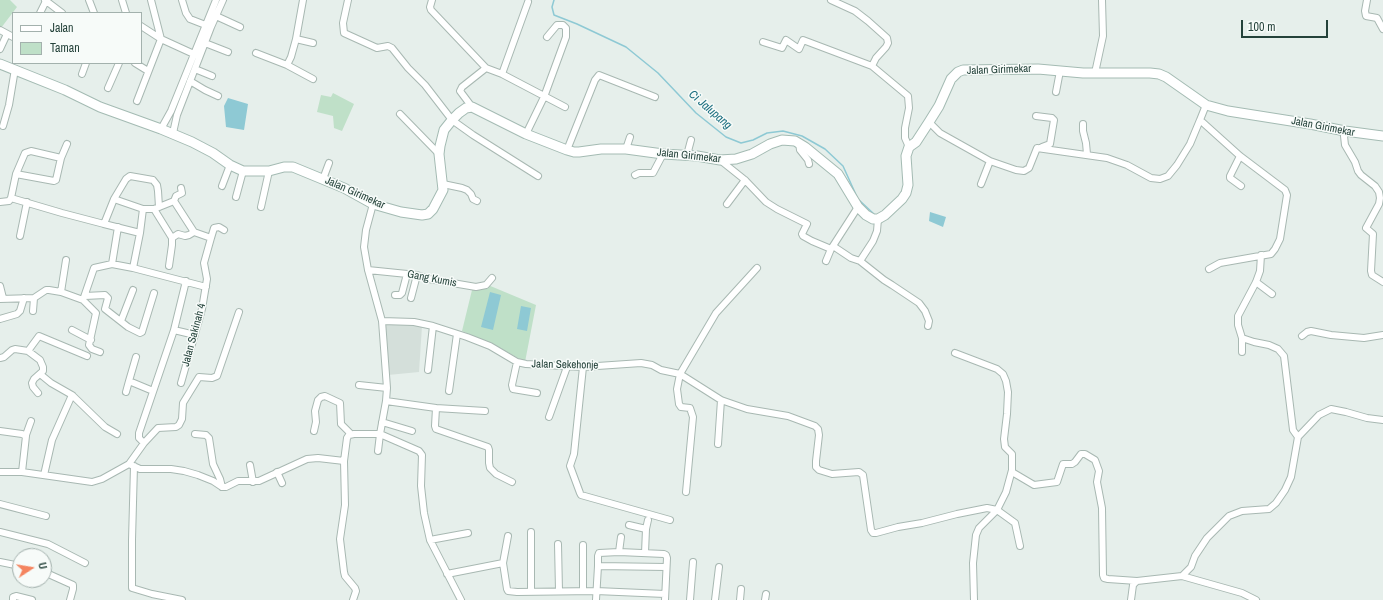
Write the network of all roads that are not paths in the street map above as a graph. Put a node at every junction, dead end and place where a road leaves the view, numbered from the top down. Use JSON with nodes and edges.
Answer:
{"nodes":[{"id":1,"x":89,"y":0,"type":"edge"},
{"id":2,"x":122,"y":0,"type":"edge"},
{"id":3,"x":151,"y":0,"type":"edge"},
{"id":4,"x":182,"y":0,"type":"edge"},
{"id":5,"x":219,"y":0,"type":"edge"},
{"id":6,"x":303,"y":0,"type":"edge"},
{"id":7,"x":348,"y":0,"type":"edge"},
{"id":8,"x":432,"y":0,"type":"edge"},
{"id":9,"x":831,"y":0,"type":"edge"},
{"id":10,"x":1102,"y":0,"type":"edge"},
{"id":11,"x":1367,"y":0,"type":"edge"},
{"id":12,"x":50,"y":2,"type":"edge"},
{"id":13,"x":528,"y":2,"type":"dead end"},
{"id":14,"x":41,"y":12,"type":"edge"},
{"id":15,"x":61,"y":12,"type":"edge"},
{"id":16,"x":94,"y":12,"type":"edge"},
{"id":17,"x":126,"y":12,"type":"edge"},
{"id":18,"x":216,"y":16,"type":"junction"},
{"id":19,"x":208,"y":26,"type":"junction"},
{"id":20,"x":142,"y":27,"type":"edge"},
{"id":21,"x":240,"y":27,"type":"dead end"},
{"id":22,"x":1383,"y":29,"type":"edge"},
{"id":23,"x":0,"y":30,"type":"edge"},
{"id":24,"x":10,"y":36,"type":"edge"},
{"id":25,"x":547,"y":37,"type":"dead end"},
{"id":26,"x":161,"y":39,"type":"junction"},
{"id":27,"x":296,"y":39,"type":"junction"},
{"id":28,"x":763,"y":42,"type":"dead end"},
{"id":29,"x":205,"y":43,"type":"junction"},
{"id":30,"x":313,"y":43,"type":"dead end"},
{"id":31,"x":0,"y":49,"type":"edge"},
{"id":32,"x":228,"y":52,"type":"dead end"},
{"id":33,"x":256,"y":53,"type":"dead end"},
{"id":34,"x":197,"y":55,"type":"junction"},
{"id":35,"x":0,"y":64,"type":"edge"},
{"id":36,"x":86,"y":64,"type":"edge"},
{"id":37,"x":119,"y":64,"type":"edge"},
{"id":38,"x":137,"y":64,"type":"edge"},
{"id":39,"x":287,"y":65,"type":"junction"},
{"id":40,"x":872,"y":66,"type":"junction"},
{"id":41,"x":486,"y":68,"type":"junction"},
{"id":42,"x":15,"y":69,"type":"junction"},
{"id":43,"x":195,"y":69,"type":"junction"},
{"id":44,"x":148,"y":71,"type":"junction"},
{"id":45,"x":1060,"y":71,"type":"junction"},
{"id":46,"x":1095,"y":73,"type":"junction"},
{"id":47,"x":82,"y":74,"type":"dead end"},
{"id":48,"x":502,"y":74,"type":"junction"},
{"id":49,"x":212,"y":76,"type":"dead end"},
{"id":50,"x":313,"y":79,"type":"dead end"},
{"id":51,"x":190,"y":81,"type":"junction"},
{"id":52,"x":108,"y":88,"type":"dead end"},
{"id":53,"x":1056,"y":92,"type":"dead end"},
{"id":54,"x":218,"y":96,"type":"dead end"},
{"id":55,"x":544,"y":97,"type":"junction"},
{"id":56,"x":655,"y":97,"type":"dead end"},
{"id":57,"x":137,"y":101,"type":"dead end"},
{"id":58,"x":1206,"y":105,"type":"junction"},
{"id":59,"x":472,"y":107,"type":"junction"},
{"id":60,"x":565,"y":107,"type":"dead end"},
{"id":61,"x":400,"y":114,"type":"dead end"},
{"id":62,"x":1036,"y":116,"type":"dead end"},
{"id":63,"x":452,"y":120,"type":"junction"},
{"id":64,"x":1200,"y":120,"type":"junction"},
{"id":65,"x":929,"y":122,"type":"junction"},
{"id":66,"x":1083,"y":124,"type":"dead end"},
{"id":67,"x":4,"y":126,"type":"dead end"},
{"id":68,"x":161,"y":129,"type":"junction"},
{"id":69,"x":1345,"y":131,"type":"junction"},
{"id":70,"x":173,"y":133,"type":"junction"},
{"id":71,"x":526,"y":134,"type":"junction"},
{"id":72,"x":630,"y":136,"type":"dead end"},
{"id":73,"x":1383,"y":136,"type":"edge"},
{"id":74,"x":691,"y":140,"type":"dead end"},
{"id":75,"x":799,"y":143,"type":"junction"},
{"id":76,"x":68,"y":144,"type":"dead end"},
{"id":77,"x":909,"y":147,"type":"junction"},
{"id":78,"x":1037,"y":148,"type":"junction"},
{"id":79,"x":626,"y":149,"type":"junction"},
{"id":80,"x":567,"y":150,"type":"junction"},
{"id":81,"x":439,"y":154,"type":"junction"},
{"id":82,"x":663,"y":154,"type":"junction"},
{"id":83,"x":1087,"y":154,"type":"junction"},
{"id":84,"x":687,"y":155,"type":"junction"},
{"id":85,"x":1240,"y":156,"type":"junction"},
{"id":86,"x":61,"y":158,"type":"junction"},
{"id":87,"x":720,"y":160,"type":"junction"},
{"id":88,"x":990,"y":161,"type":"junction"},
{"id":89,"x":329,"y":163,"type":"dead end"},
{"id":90,"x":809,"y":164,"type":"dead end"},
{"id":91,"x":230,"y":165,"type":"junction"},
{"id":92,"x":243,"y":171,"type":"junction"},
{"id":93,"x":269,"y":171,"type":"junction"},
{"id":94,"x":16,"y":174,"type":"junction"},
{"id":95,"x":635,"y":174,"type":"dead end"},
{"id":96,"x":538,"y":176,"type":"dead end"},
{"id":97,"x":323,"y":179,"type":"junction"},
{"id":98,"x":745,"y":180,"type":"junction"},
{"id":99,"x":443,"y":184,"type":"junction"},
{"id":100,"x":981,"y":184,"type":"dead end"},
{"id":101,"x":222,"y":186,"type":"dead end"},
{"id":102,"x":1241,"y":186,"type":"dead end"},
{"id":103,"x":181,"y":188,"type":"dead end"},
{"id":104,"x":236,"y":197,"type":"dead end"},
{"id":105,"x":11,"y":198,"type":"junction"},
{"id":106,"x":114,"y":199,"type":"junction"},
{"id":107,"x":174,"y":201,"type":"junction"},
{"id":108,"x":0,"y":202,"type":"edge"},
{"id":109,"x":27,"y":202,"type":"junction"},
{"id":110,"x":477,"y":202,"type":"dead end"},
{"id":111,"x":373,"y":204,"type":"junction"},
{"id":112,"x":728,"y":204,"type":"dead end"},
{"id":113,"x":261,"y":207,"type":"dead end"},
{"id":114,"x":858,"y":207,"type":"junction"},
{"id":115,"x":157,"y":208,"type":"junction"},
{"id":116,"x":143,"y":209,"type":"junction"},
{"id":117,"x":878,"y":219,"type":"junction"},
{"id":118,"x":104,"y":224,"type":"junction"},
{"id":119,"x":118,"y":227,"type":"junction"},
{"id":120,"x":224,"y":230,"type":"dead end"},
{"id":121,"x":194,"y":232,"type":"junction"},
{"id":122,"x":140,"y":233,"type":"junction"},
{"id":123,"x":20,"y":236,"type":"dead end"},
{"id":124,"x":172,"y":238,"type":"junction"},
{"id":125,"x":211,"y":238,"type":"junction"},
{"id":126,"x":832,"y":248,"type":"junction"},
{"id":127,"x":1261,"y":255,"type":"junction"},
{"id":128,"x":66,"y":260,"type":"dead end"},
{"id":129,"x":826,"y":261,"type":"dead end"},
{"id":130,"x":860,"y":261,"type":"junction"},
{"id":131,"x":112,"y":264,"type":"junction"},
{"id":132,"x":169,"y":266,"type":"dead end"},
{"id":133,"x":133,"y":268,"type":"junction"},
{"id":134,"x":758,"y":268,"type":"dead end"},
{"id":135,"x":1209,"y":269,"type":"dead end"},
{"id":136,"x":368,"y":270,"type":"junction"},
{"id":137,"x":406,"y":274,"type":"junction"},
{"id":138,"x":417,"y":275,"type":"junction"},
{"id":139,"x":492,"y":278,"type":"dead end"},
{"id":140,"x":186,"y":281,"type":"junction"},
{"id":141,"x":1256,"y":282,"type":"junction"},
{"id":142,"x":1383,"y":282,"type":"edge"},
{"id":143,"x":0,"y":286,"type":"edge"},
{"id":144,"x":206,"y":287,"type":"junction"},
{"id":145,"x":133,"y":290,"type":"dead end"},
{"id":146,"x":60,"y":292,"type":"junction"},
{"id":147,"x":154,"y":293,"type":"dead end"},
{"id":148,"x":1272,"y":294,"type":"dead end"},
{"id":149,"x":395,"y":295,"type":"dead end"},
{"id":150,"x":2,"y":298,"type":"edge"},
{"id":151,"x":24,"y":298,"type":"junction"},
{"id":152,"x":34,"y":298,"type":"junction"},
{"id":153,"x":84,"y":298,"type":"junction"},
{"id":154,"x":411,"y":298,"type":"dead end"},
{"id":155,"x":92,"y":308,"type":"junction"},
{"id":156,"x":105,"y":309,"type":"junction"},
{"id":157,"x":33,"y":311,"type":"dead end"},
{"id":158,"x":239,"y":312,"type":"dead end"},
{"id":159,"x":0,"y":319,"type":"edge"},
{"id":160,"x":121,"y":321,"type":"junction"},
{"id":161,"x":382,"y":321,"type":"junction"},
{"id":162,"x":433,"y":326,"type":"junction"},
{"id":163,"x":928,"y":326,"type":"dead end"},
{"id":164,"x":72,"y":330,"type":"dead end"},
{"id":165,"x":174,"y":330,"type":"junction"},
{"id":166,"x":457,"y":334,"type":"junction"},
{"id":167,"x":195,"y":335,"type":"junction"},
{"id":168,"x":1383,"y":335,"type":"edge"},
{"id":169,"x":1302,"y":336,"type":"dead end"},
{"id":170,"x":1242,"y":338,"type":"junction"},
{"id":171,"x":91,"y":340,"type":"junction"},
{"id":172,"x":28,"y":351,"type":"junction"},
{"id":173,"x":100,"y":352,"type":"dead end"},
{"id":174,"x":1242,"y":352,"type":"dead end"},
{"id":175,"x":955,"y":353,"type":"dead end"},
{"id":176,"x":87,"y":356,"type":"dead end"},
{"id":177,"x":0,"y":358,"type":"edge"},
{"id":178,"x":136,"y":358,"type":"dead end"},
{"id":179,"x":517,"y":362,"type":"junction"},
{"id":180,"x":567,"y":367,"type":"junction"},
{"id":181,"x":582,"y":367,"type":"junction"},
{"id":182,"x":428,"y":370,"type":"dead end"},
{"id":183,"x":40,"y":374,"type":"junction"},
{"id":184,"x":681,"y":375,"type":"junction"},
{"id":185,"x":129,"y":381,"type":"junction"},
{"id":186,"x":181,"y":383,"type":"dead end"},
{"id":187,"x":359,"y":385,"type":"dead end"},
{"id":188,"x":387,"y":388,"type":"junction"},
{"id":189,"x":153,"y":391,"type":"junction"},
{"id":190,"x":449,"y":391,"type":"dead end"},
{"id":191,"x":126,"y":392,"type":"dead end"},
{"id":192,"x":38,"y":393,"type":"dead end"},
{"id":193,"x":537,"y":393,"type":"dead end"},
{"id":194,"x":72,"y":395,"type":"junction"},
{"id":195,"x":721,"y":400,"type":"junction"},
{"id":196,"x":386,"y":401,"type":"junction"},
{"id":197,"x":436,"y":408,"type":"junction"},
{"id":198,"x":485,"y":411,"type":"dead end"},
{"id":199,"x":549,"y":418,"type":"dead end"},
{"id":200,"x":1383,"y":420,"type":"edge"},
{"id":201,"x":31,"y":421,"type":"dead end"},
{"id":202,"x":382,"y":422,"type":"junction"},
{"id":203,"x":0,"y":431,"type":"edge"},
{"id":204,"x":314,"y":431,"type":"dead end"},
{"id":205,"x":412,"y":431,"type":"dead end"},
{"id":206,"x":117,"y":434,"type":"dead end"},
{"id":207,"x":195,"y":434,"type":"dead end"},
{"id":208,"x":351,"y":434,"type":"junction"},
{"id":209,"x":380,"y":434,"type":"junction"},
{"id":210,"x":26,"y":435,"type":"junction"},
{"id":211,"x":1298,"y":436,"type":"junction"},
{"id":212,"x":144,"y":443,"type":"junction"},
{"id":213,"x":718,"y":444,"type":"dead end"},
{"id":214,"x":378,"y":451,"type":"dead end"},
{"id":215,"x":344,"y":461,"type":"junction"},
{"id":216,"x":132,"y":465,"type":"junction"},
{"id":217,"x":250,"y":465,"type":"dead end"},
{"id":218,"x":0,"y":472,"type":"edge"},
{"id":219,"x":22,"y":472,"type":"junction"},
{"id":220,"x":277,"y":472,"type":"junction"},
{"id":221,"x":1012,"y":472,"type":"junction"},
{"id":222,"x":44,"y":475,"type":"junction"},
{"id":223,"x":253,"y":482,"type":"junction"},
{"id":224,"x":512,"y":482,"type":"dead end"},
{"id":225,"x":282,"y":483,"type":"dead end"},
{"id":226,"x":222,"y":486,"type":"junction"},
{"id":227,"x":686,"y":492,"type":"dead end"},
{"id":228,"x":0,"y":504,"type":"edge"},
{"id":229,"x":997,"y":510,"type":"junction"},
{"id":230,"x":46,"y":516,"type":"dead end"},
{"id":231,"x":648,"y":520,"type":"dead end"},
{"id":232,"x":670,"y":520,"type":"dead end"},
{"id":233,"x":629,"y":525,"type":"dead end"},
{"id":234,"x":646,"y":529,"type":"junction"},
{"id":235,"x":0,"y":532,"type":"edge"},
{"id":236,"x":531,"y":532,"type":"dead end"},
{"id":237,"x":468,"y":533,"type":"dead end"},
{"id":238,"x":508,"y":536,"type":"dead end"},
{"id":239,"x":621,"y":537,"type":"dead end"},
{"id":240,"x":430,"y":540,"type":"junction"},
{"id":241,"x":558,"y":544,"type":"dead end"},
{"id":242,"x":583,"y":545,"type":"dead end"},
{"id":243,"x":1020,"y":546,"type":"dead end"},
{"id":244,"x":619,"y":552,"type":"junction"},
{"id":245,"x":645,"y":553,"type":"junction"},
{"id":246,"x":0,"y":562,"type":"edge"},
{"id":247,"x":693,"y":562,"type":"dead end"},
{"id":248,"x":85,"y":563,"type":"dead end"},
{"id":249,"x":12,"y":564,"type":"edge"},
{"id":250,"x":504,"y":564,"type":"junction"},
{"id":251,"x":598,"y":566,"type":"junction"},
{"id":252,"x":666,"y":567,"type":"junction"},
{"id":253,"x":719,"y":567,"type":"dead end"},
{"id":254,"x":447,"y":574,"type":"junction"},
{"id":255,"x":52,"y":576,"type":"edge"},
{"id":256,"x":1182,"y":576,"type":"junction"},
{"id":257,"x":1136,"y":580,"type":"junction"},
{"id":258,"x":741,"y":589,"type":"dead end"},
{"id":259,"x":560,"y":591,"type":"junction"},
{"id":260,"x":583,"y":591,"type":"junction"},
{"id":261,"x":596,"y":591,"type":"junction"},
{"id":262,"x":531,"y":592,"type":"junction"},
{"id":263,"x":665,"y":597,"type":"edge"},
{"id":264,"x":14,"y":600,"type":"edge"},
{"id":265,"x":32,"y":600,"type":"edge"},
{"id":266,"x":70,"y":600,"type":"edge"},
{"id":267,"x":182,"y":600,"type":"edge"},
{"id":268,"x":353,"y":600,"type":"edge"},
{"id":269,"x":461,"y":600,"type":"edge"},
{"id":270,"x":596,"y":600,"type":"edge"},
{"id":271,"x":690,"y":600,"type":"edge"},
{"id":272,"x":715,"y":600,"type":"edge"},
{"id":273,"x":740,"y":600,"type":"edge"},
{"id":274,"x":974,"y":600,"type":"edge"},
{"id":275,"x":1131,"y":600,"type":"edge"},
{"id":276,"x":1256,"y":600,"type":"edge"}],
"edges":[{"from":1,"to":16,"type":"street"},
{"from":2,"to":17,"type":"street"},
{"from":3,"to":26,"type":"street"},
{"from":4,"to":19,"type":"street"},
{"from":5,"to":18,"type":"street"},
{"from":5,"to":19,"type":"street"},
{"from":6,"to":27,"type":"street"},
{"from":7,"to":63,"type":"street"},
{"from":8,"to":41,"type":"street"},
{"from":9,"to":40,"type":"street"},
{"from":10,"to":46,"type":"street"},
{"from":11,"to":22,"type":"street"},
{"from":12,"to":14,"type":"street"},
{"from":12,"to":15,"type":"street"},
{"from":13,"to":48,"type":"street"},
{"from":18,"to":19,"type":"street"},
{"from":18,"to":21,"type":"street"},
{"from":19,"to":29,"type":"street"},
{"from":19,"to":34,"type":"street"},
{"from":20,"to":26,"type":"street"},
{"from":23,"to":24,"type":"street"},
{"from":24,"to":31,"type":"street"},
{"from":25,"to":55,"type":"street"},
{"from":26,"to":34,"type":"street"},
{"from":26,"to":44,"type":"street"},
{"from":27,"to":30,"type":"street"},
{"from":27,"to":39,"type":"street"},
{"from":28,"to":40,"type":"street"},
{"from":29,"to":32,"type":"street"},
{"from":29,"to":34,"type":"street"},
{"from":33,"to":39,"type":"street"},
{"from":34,"to":43,"type":"street"},
{"from":34,"to":68,"type":"street"},
{"from":35,"to":42,"type":"street","name":"Jalan Girimekar"},
{"from":36,"to":47,"type":"street"},
{"from":37,"to":52,"type":"street"},
{"from":38,"to":44,"type":"street"},
{"from":39,"to":50,"type":"street"},
{"from":40,"to":77,"type":"street"},
{"from":41,"to":48,"type":"street"},
{"from":41,"to":59,"type":"street"},
{"from":42,"to":67,"type":"street"},
{"from":42,"to":68,"type":"street","name":"Jalan Girimekar"},
{"from":43,"to":49,"type":"street"},
{"from":43,"to":51,"type":"street"},
{"from":44,"to":57,"type":"street"},
{"from":45,"to":46,"type":"street","name":"Jalan Girimekar"},
{"from":45,"to":53,"type":"street"},
{"from":45,"to":65,"type":"street","name":"Jalan Girimekar"},
{"from":46,"to":58,"type":"street","name":"Jalan Girimekar"},
{"from":48,"to":55,"type":"street"},
{"from":51,"to":54,"type":"street"},
{"from":51,"to":70,"type":"street"},
{"from":55,"to":60,"type":"street"},
{"from":55,"to":71,"type":"street"},
{"from":56,"to":80,"type":"street"},
{"from":58,"to":64,"type":"street"},
{"from":58,"to":69,"type":"street","name":"Jalan Girimekar"},
{"from":59,"to":63,"type":"street","name":"Jalan Girimekar"},
{"from":59,"to":71,"type":"street","name":"Jalan Girimekar"},
{"from":61,"to":81,"type":"street"},
{"from":62,"to":78,"type":"street"},
{"from":63,"to":81,"type":"street","name":"Jalan Girimekar"},
{"from":63,"to":96,"type":"street"},
{"from":64,"to":83,"type":"street"},
{"from":64,"to":85,"type":"street"},
{"from":65,"to":77,"type":"street","name":"Jalan Girimekar"},
{"from":65,"to":88,"type":"street"},
{"from":66,"to":83,"type":"street"},
{"from":68,"to":70,"type":"street","name":"Jalan Girimekar"},
{"from":69,"to":73,"type":"street","name":"Jalan Girimekar"},
{"from":69,"to":142,"type":"street"},
{"from":70,"to":91,"type":"street","name":"Jalan Girimekar"},
{"from":71,"to":80,"type":"street","name":"Jalan Girimekar"},
{"from":72,"to":79,"type":"street"},
{"from":74,"to":84,"type":"street"},
{"from":75,"to":87,"type":"street","name":"Jalan Girimekar"},
{"from":75,"to":90,"type":"street"},
{"from":75,"to":114,"type":"street"},
{"from":76,"to":86,"type":"street"},
{"from":77,"to":117,"type":"street"},
{"from":78,"to":83,"type":"street"},
{"from":78,"to":88,"type":"street"},
{"from":79,"to":80,"type":"street","name":"Jalan Girimekar"},
{"from":79,"to":82,"type":"street","name":"Jalan Girimekar"},
{"from":81,"to":99,"type":"street","name":"Jalan Girimekar"},
{"from":82,"to":84,"type":"street","name":"Jalan Girimekar"},
{"from":82,"to":95,"type":"street"},
{"from":84,"to":87,"type":"street","name":"Jalan Girimekar"},
{"from":85,"to":102,"type":"street"},
{"from":85,"to":127,"type":"street"},
{"from":86,"to":94,"type":"street"},
{"from":86,"to":94,"type":"street"},
{"from":87,"to":98,"type":"street"},
{"from":88,"to":100,"type":"street"},
{"from":89,"to":97,"type":"street"},
{"from":91,"to":92,"type":"street","name":"Jalan Girimekar"},
{"from":91,"to":101,"type":"street"},
{"from":92,"to":93,"type":"street","name":"Jalan Girimekar"},
{"from":92,"to":104,"type":"street"},
{"from":93,"to":97,"type":"street","name":"Jalan Girimekar"},
{"from":93,"to":113,"type":"street"},
{"from":94,"to":105,"type":"street"},
{"from":97,"to":111,"type":"street","name":"Jalan Girimekar"},
{"from":98,"to":112,"type":"street"},
{"from":98,"to":126,"type":"street"},
{"from":99,"to":110,"type":"street"},
{"from":99,"to":111,"type":"street","name":"Jalan Girimekar"},
{"from":103,"to":107,"type":"street"},
{"from":105,"to":108,"type":"street"},
{"from":105,"to":109,"type":"street"},
{"from":106,"to":115,"type":"street"},
{"from":106,"to":116,"type":"street"},
{"from":106,"to":118,"type":"street"},
{"from":107,"to":115,"type":"street"},
{"from":107,"to":121,"type":"street"},
{"from":109,"to":118,"type":"street"},
{"from":109,"to":123,"type":"street"},
{"from":111,"to":136,"type":"street"},
{"from":114,"to":117,"type":"street"},
{"from":114,"to":126,"type":"street"},
{"from":115,"to":116,"type":"street"},
{"from":115,"to":124,"type":"street"},
{"from":116,"to":122,"type":"street"},
{"from":117,"to":130,"type":"street"},
{"from":118,"to":119,"type":"street"},
{"from":119,"to":122,"type":"street"},
{"from":119,"to":131,"type":"street"},
{"from":120,"to":125,"type":"street"},
{"from":121,"to":124,"type":"street"},
{"from":121,"to":125,"type":"street"},
{"from":122,"to":133,"type":"street"},
{"from":124,"to":132,"type":"street"},
{"from":125,"to":144,"type":"street","name":"Jalan Sakinah 4"},
{"from":126,"to":129,"type":"street"},
{"from":126,"to":130,"type":"street"},
{"from":127,"to":135,"type":"street"},
{"from":127,"to":141,"type":"street"},
{"from":128,"to":146,"type":"street"},
{"from":130,"to":163,"type":"street"},
{"from":131,"to":133,"type":"street"},
{"from":131,"to":153,"type":"street"},
{"from":133,"to":140,"type":"street"},
{"from":134,"to":184,"type":"street"},
{"from":136,"to":137,"type":"street","name":"Gang Kumis"},
{"from":136,"to":161,"type":"street"},
{"from":137,"to":138,"type":"street","name":"Gang Kumis"},
{"from":137,"to":149,"type":"street"},
{"from":138,"to":139,"type":"street","name":"Gang Kumis"},
{"from":138,"to":154,"type":"street"},
{"from":140,"to":144,"type":"street"},
{"from":140,"to":165,"type":"street"},
{"from":141,"to":148,"type":"street"},
{"from":141,"to":170,"type":"street"},
{"from":143,"to":150,"type":"street"},
{"from":144,"to":167,"type":"street","name":"Jalan Sakinah 4"},
{"from":145,"to":160,"type":"street"},
{"from":146,"to":152,"type":"street"},
{"from":146,"to":153,"type":"street"},
{"from":147,"to":160,"type":"street"},
{"from":150,"to":151,"type":"street"},
{"from":151,"to":152,"type":"street"},
{"from":151,"to":159,"type":"street"},
{"from":152,"to":157,"type":"street"},
{"from":153,"to":155,"type":"street"},
{"from":153,"to":156,"type":"street"},
{"from":155,"to":156,"type":"street"},
{"from":155,"to":171,"type":"street"},
{"from":156,"to":160,"type":"street"},
{"from":158,"to":212,"type":"street"},
{"from":161,"to":162,"type":"street","name":"Jalan Sekehonje"},
{"from":161,"to":188,"type":"street"},
{"from":162,"to":166,"type":"street","name":"Jalan Sekehonje"},
{"from":162,"to":182,"type":"street"},
{"from":164,"to":171,"type":"street"},
{"from":165,"to":167,"type":"street"},
{"from":165,"to":189,"type":"street"},
{"from":166,"to":179,"type":"street","name":"Jalan Sekehonje"},
{"from":166,"to":190,"type":"street"},
{"from":167,"to":186,"type":"street","name":"Jalan Sakinah 4"},
{"from":168,"to":169,"type":"street"},
{"from":170,"to":174,"type":"street"},
{"from":170,"to":211,"type":"street"},
{"from":171,"to":173,"type":"street"},
{"from":172,"to":176,"type":"street"},
{"from":172,"to":177,"type":"street"},
{"from":172,"to":183,"type":"street"},
{"from":175,"to":221,"type":"street"},
{"from":178,"to":185,"type":"street"},
{"from":179,"to":180,"type":"street","name":"Jalan Sekehonje"},
{"from":179,"to":193,"type":"street"},
{"from":180,"to":181,"type":"street","name":"Jalan Sekehonje"},
{"from":180,"to":199,"type":"street"},
{"from":181,"to":184,"type":"street","name":"Jalan Sekehonje"},
{"from":181,"to":232,"type":"street"},
{"from":183,"to":192,"type":"street"},
{"from":183,"to":194,"type":"street"},
{"from":184,"to":195,"type":"street"},
{"from":184,"to":227,"type":"street"},
{"from":185,"to":189,"type":"street"},
{"from":185,"to":191,"type":"street"},
{"from":187,"to":188,"type":"street"},
{"from":188,"to":196,"type":"street"},
{"from":189,"to":212,"type":"street"},
{"from":194,"to":206,"type":"street"},
{"from":194,"to":222,"type":"street"},
{"from":195,"to":213,"type":"street"},
{"from":195,"to":229,"type":"street"},
{"from":196,"to":197,"type":"street"},
{"from":196,"to":202,"type":"street"},
{"from":197,"to":198,"type":"street"},
{"from":197,"to":224,"type":"street"},
{"from":200,"to":211,"type":"street"},
{"from":201,"to":210,"type":"street"},
{"from":202,"to":205,"type":"street"},
{"from":202,"to":209,"type":"street"},
{"from":203,"to":210,"type":"street"},
{"from":204,"to":208,"type":"street"},
{"from":207,"to":226,"type":"street"},
{"from":208,"to":209,"type":"street"},
{"from":208,"to":215,"type":"street"},
{"from":209,"to":214,"type":"street"},
{"from":209,"to":240,"type":"street"},
{"from":210,"to":219,"type":"street"},
{"from":211,"to":256,"type":"street"},
{"from":212,"to":216,"type":"street"},
{"from":215,"to":220,"type":"street"},
{"from":215,"to":268,"type":"street"},
{"from":216,"to":222,"type":"street"},
{"from":216,"to":226,"type":"street"},
{"from":216,"to":267,"type":"street"},
{"from":217,"to":223,"type":"street"},
{"from":218,"to":219,"type":"street"},
{"from":219,"to":222,"type":"street"},
{"from":220,"to":223,"type":"street"},
{"from":220,"to":225,"type":"street"},
{"from":221,"to":229,"type":"street"},
{"from":221,"to":257,"type":"street"},
{"from":223,"to":226,"type":"street"},
{"from":228,"to":230,"type":"street"},
{"from":229,"to":243,"type":"street"},
{"from":229,"to":274,"type":"street"},
{"from":231,"to":234,"type":"street"},
{"from":233,"to":234,"type":"street"},
{"from":234,"to":245,"type":"street"},
{"from":235,"to":248,"type":"street"},
{"from":236,"to":262,"type":"street"},
{"from":237,"to":240,"type":"street"},
{"from":238,"to":250,"type":"street"},
{"from":239,"to":244,"type":"street"},
{"from":240,"to":254,"type":"street"},
{"from":241,"to":259,"type":"street"},
{"from":242,"to":260,"type":"street"},
{"from":244,"to":245,"type":"street"},
{"from":244,"to":251,"type":"street"},
{"from":245,"to":252,"type":"street"},
{"from":246,"to":249,"type":"street"},
{"from":247,"to":271,"type":"street"},
{"from":250,"to":254,"type":"street"},
{"from":250,"to":262,"type":"street"},
{"from":251,"to":252,"type":"street"},
{"from":251,"to":261,"type":"street"},
{"from":252,"to":263,"type":"street"},
{"from":253,"to":272,"type":"street"},
{"from":254,"to":269,"type":"street"},
{"from":255,"to":266,"type":"street"},
{"from":256,"to":257,"type":"street"},
{"from":256,"to":276,"type":"street"},
{"from":257,"to":275,"type":"street"},
{"from":258,"to":273,"type":"street"},
{"from":259,"to":260,"type":"street"},
{"from":259,"to":262,"type":"street"},
{"from":260,"to":261,"type":"street"},
{"from":261,"to":263,"type":"street"},
{"from":261,"to":270,"type":"street"},
{"from":264,"to":265,"type":"street"}]}
